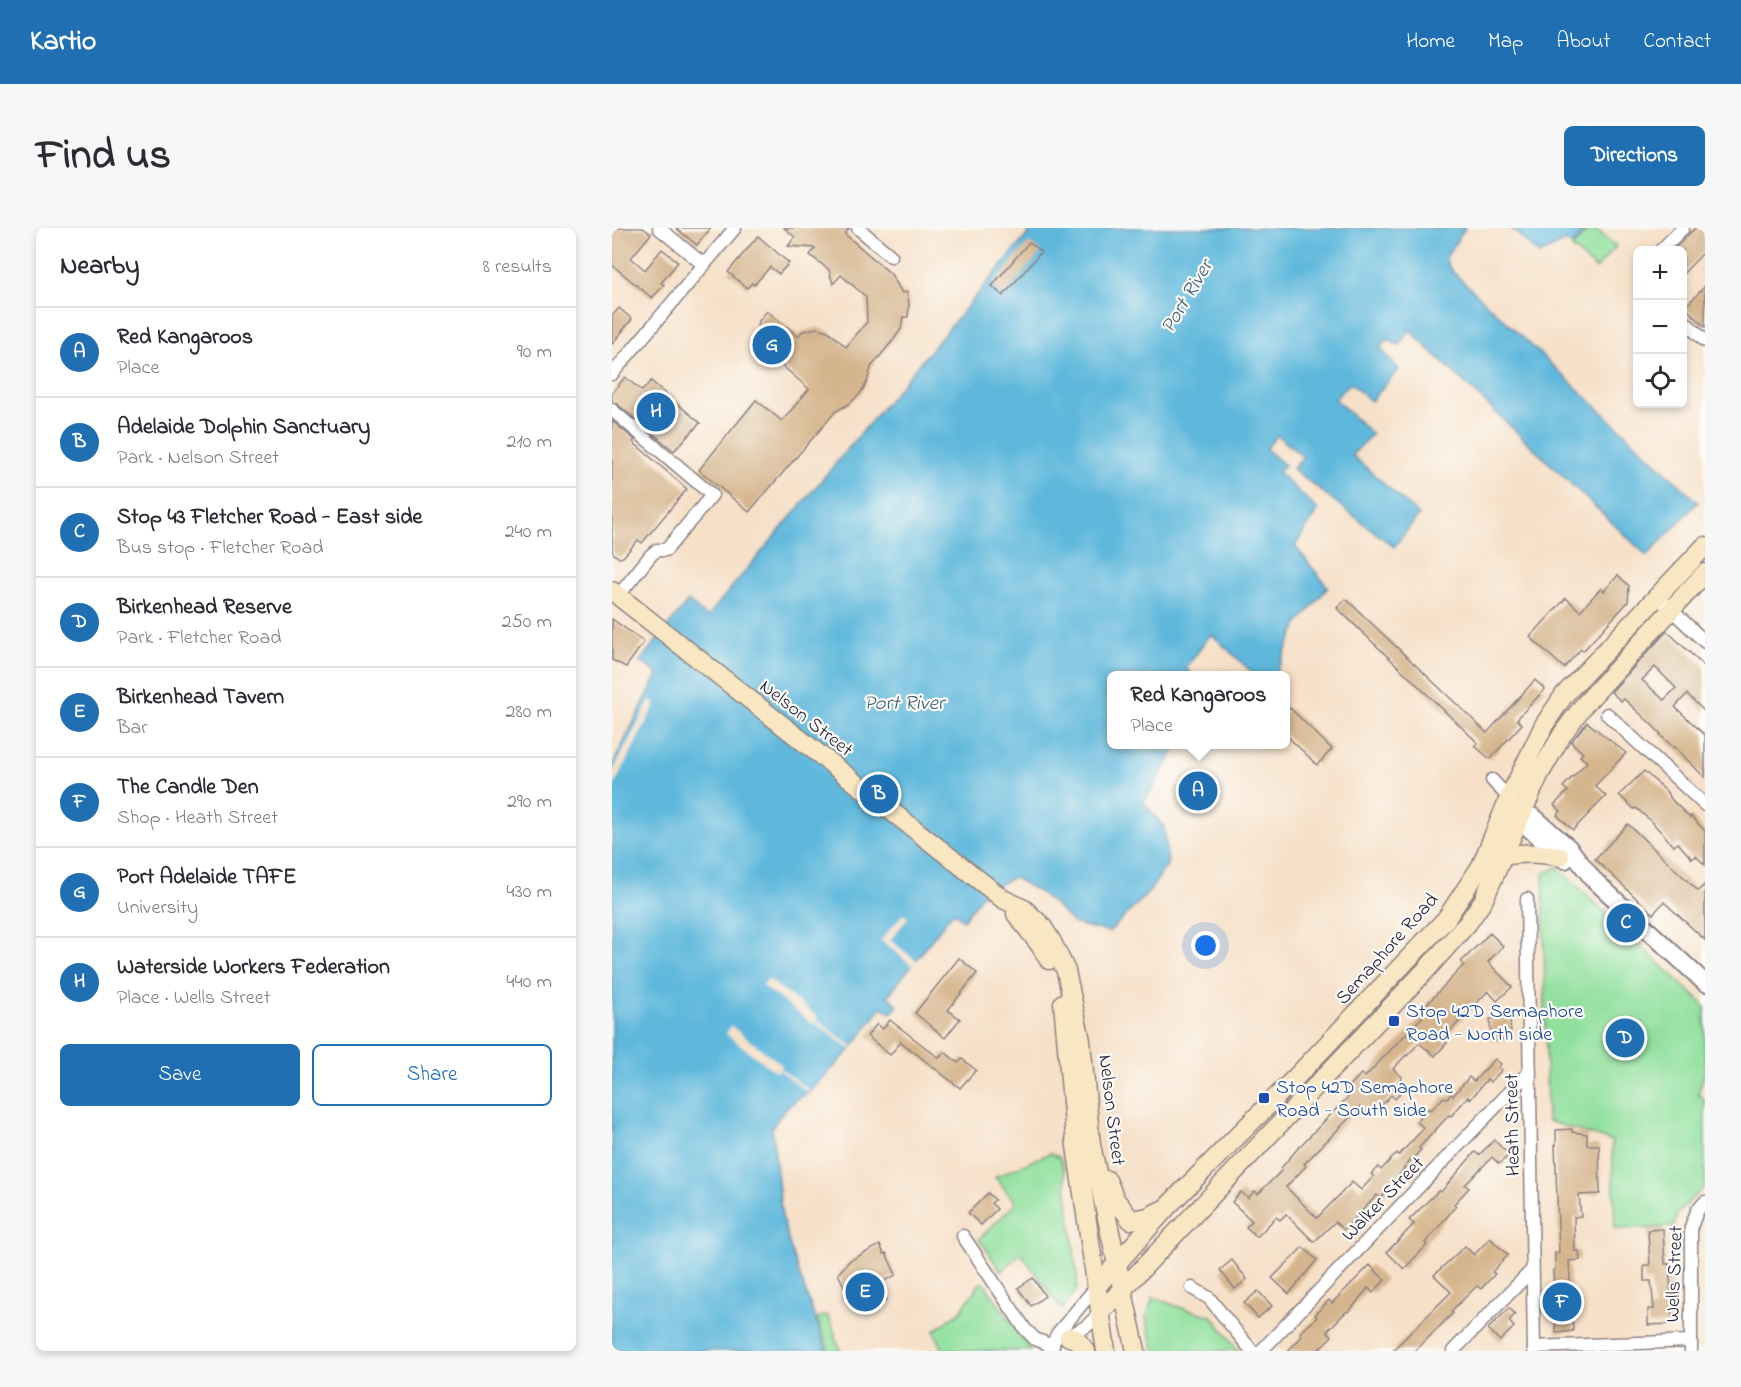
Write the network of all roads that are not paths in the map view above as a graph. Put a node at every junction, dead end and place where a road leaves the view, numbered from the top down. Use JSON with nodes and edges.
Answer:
{"nodes":[{"id":1,"x":659,"y":228,"type":"edge"},
{"id":2,"x":735,"y":228,"type":"edge"},
{"id":3,"x":858,"y":228,"type":"edge"},
{"id":4,"x":1683,"y":228,"type":"edge"},
{"id":5,"x":1666,"y":246,"type":"edge"},
{"id":6,"x":891,"y":256,"type":"dead end"},
{"id":7,"x":704,"y":265,"type":"junction"},
{"id":8,"x":1687,"y":323,"type":"edge"},
{"id":9,"x":1705,"y":341,"type":"edge"},
{"id":10,"x":612,"y":374,"type":"edge"},
{"id":11,"x":612,"y":410,"type":"edge"},
{"id":12,"x":1705,"y":546,"type":"edge"},
{"id":13,"x":1705,"y":573,"type":"edge"},
{"id":14,"x":615,"y":593,"type":"edge"},
{"id":15,"x":1657,"y":596,"type":"junction"},
{"id":16,"x":1670,"y":610,"type":"junction"},
{"id":17,"x":1705,"y":642,"type":"edge"},
{"id":18,"x":1607,"y":714,"type":"dead end"},
{"id":19,"x":1492,"y":780,"type":"dead end"},
{"id":20,"x":1509,"y":798,"type":"junction"},
{"id":21,"x":1705,"y":805,"type":"edge"},
{"id":22,"x":1522,"y":815,"type":"junction"},
{"id":23,"x":1504,"y":856,"type":"junction"},
{"id":24,"x":1560,"y":857,"type":"junction"},
{"id":25,"x":1593,"y":879,"type":"junction"},
{"id":26,"x":1003,"y":899,"type":"junction"},
{"id":27,"x":1527,"y":899,"type":"dead end"},
{"id":28,"x":1705,"y":983,"type":"edge"},
{"id":29,"x":1530,"y":1071,"type":"junction"},
{"id":30,"x":1091,"y":1145,"type":"junction"},
{"id":31,"x":1167,"y":1208,"type":"junction"},
{"id":32,"x":1702,"y":1210,"type":"edge"},
{"id":33,"x":963,"y":1236,"type":"dead end"},
{"id":34,"x":1117,"y":1263,"type":"junction"},
{"id":35,"x":1532,"y":1270,"type":"junction"},
{"id":36,"x":1097,"y":1286,"type":"junction"},
{"id":37,"x":1123,"y":1288,"type":"junction"},
{"id":38,"x":1192,"y":1288,"type":"dead end"},
{"id":39,"x":1101,"y":1312,"type":"junction"},
{"id":40,"x":1057,"y":1345,"type":"edge"},
{"id":41,"x":1691,"y":1346,"type":"edge"},
{"id":42,"x":1534,"y":1349,"type":"edge"},
{"id":43,"x":1086,"y":1351,"type":"edge"},
{"id":44,"x":1106,"y":1351,"type":"edge"},
{"id":45,"x":1136,"y":1351,"type":"edge"},
{"id":46,"x":1252,"y":1351,"type":"edge"},
{"id":47,"x":1261,"y":1351,"type":"edge"},
{"id":48,"x":1453,"y":1351,"type":"edge"}],
"edges":[{"from":1,"to":7,"type":"street"},
{"from":2,"to":7,"type":"street"},
{"from":3,"to":6,"type":"street"},
{"from":4,"to":5,"type":"street"},
{"from":7,"to":10,"type":"street"},
{"from":8,"to":9,"type":"street"},
{"from":11,"to":14,"type":"street"},
{"from":12,"to":15,"type":"main road","name":"Semaphore Road"},
{"from":13,"to":16,"type":"main road"},
{"from":14,"to":26,"type":"main road","name":"Nelson Street"},
{"from":15,"to":16,"type":"street"},
{"from":15,"to":20,"type":"main road","name":"Semaphore Road"},
{"from":16,"to":17,"type":"street"},
{"from":16,"to":22,"type":"main road"},
{"from":18,"to":21,"type":"street"},
{"from":19,"to":20,"type":"street"},
{"from":20,"to":22,"type":"street"},
{"from":20,"to":31,"type":"main road","name":"Semaphore Road"},
{"from":22,"to":23,"type":"main road"},
{"from":22,"to":24,"type":"street"},
{"from":22,"to":25,"type":"street"},
{"from":23,"to":24,"type":"main road"},
{"from":23,"to":37,"type":"main road"},
{"from":24,"to":25,"type":"street"},
{"from":25,"to":28,"type":"street"},
{"from":26,"to":30,"type":"main road","name":"Nelson Street"},
{"from":26,"to":36,"type":"main road","name":"Nelson Street"},
{"from":27,"to":29,"type":"street","name":"Heath Street"},
{"from":29,"to":35,"type":"street","name":"Heath Street"},
{"from":29,"to":47,"type":"street","name":"Walker Street"},
{"from":30,"to":31,"type":"main road"},
{"from":30,"to":34,"type":"main road","name":"Nelson Street"},
{"from":31,"to":34,"type":"main road","name":"Semaphore Road"},
{"from":32,"to":41,"type":"street","name":"Wells Street"},
{"from":33,"to":40,"type":"street"},
{"from":34,"to":36,"type":"main road","name":"Semaphore Road"},
{"from":34,"to":37,"type":"main road","name":"Nelson Street"},
{"from":35,"to":42,"type":"street","name":"Heath Street"},
{"from":35,"to":48,"type":"street"},
{"from":36,"to":39,"type":"main road","name":"Nelson Street"},
{"from":36,"to":40,"type":"street","name":"Semaphore Road"},
{"from":37,"to":39,"type":"main road"},
{"from":37,"to":45,"type":"main road","name":"Nelson Street"},
{"from":38,"to":46,"type":"street"},
{"from":39,"to":40,"type":"street"},
{"from":39,"to":44,"type":"main road","name":"Nelson Street"},
{"from":40,"to":43,"type":"main road"},
{"from":41,"to":42,"type":"street"}]}
